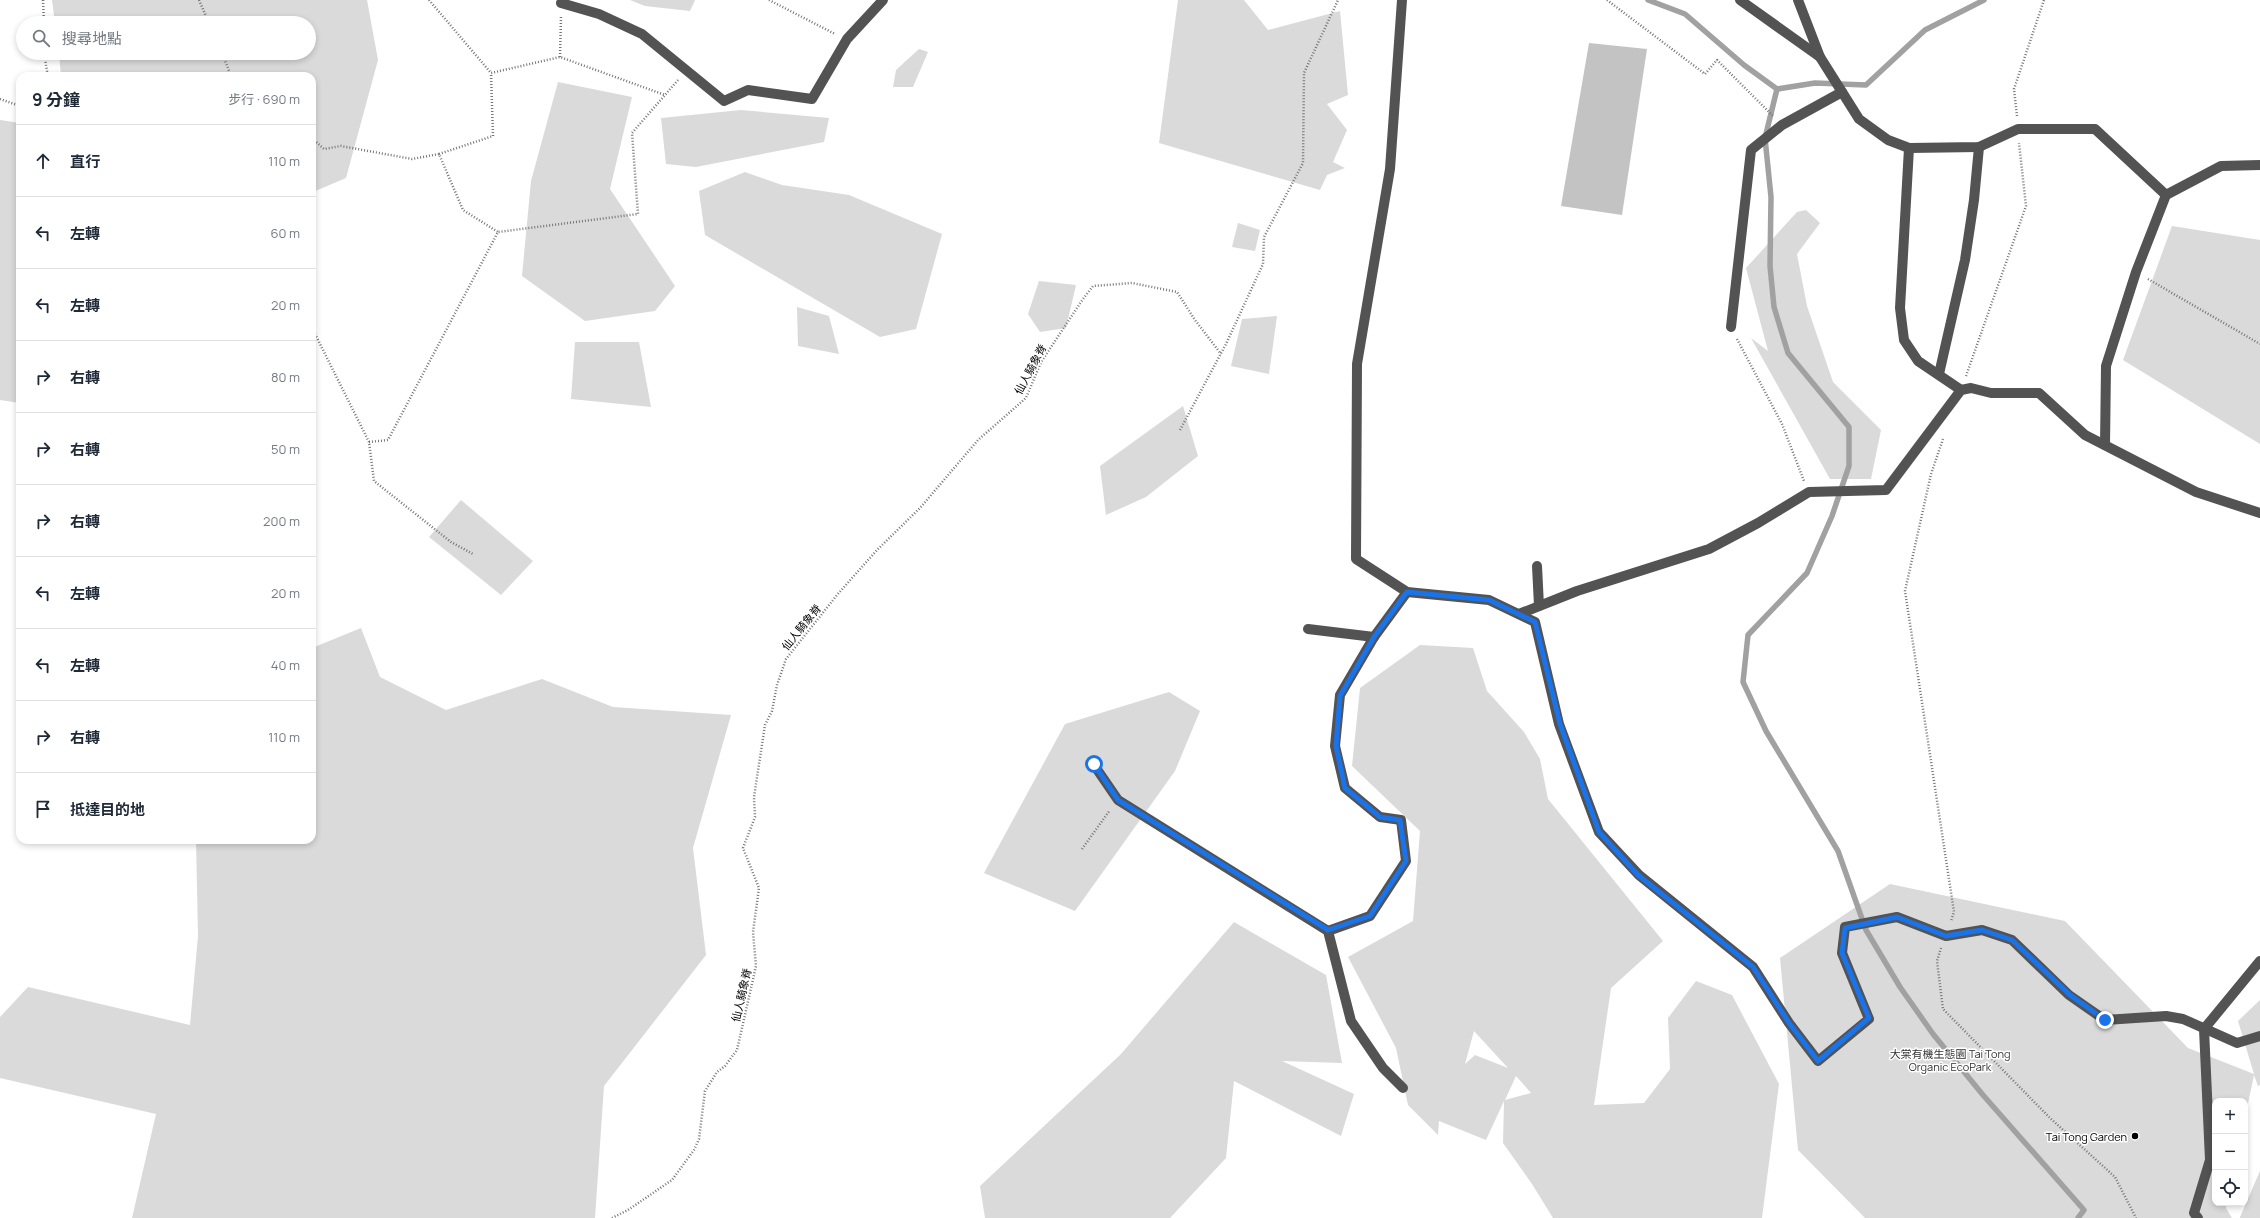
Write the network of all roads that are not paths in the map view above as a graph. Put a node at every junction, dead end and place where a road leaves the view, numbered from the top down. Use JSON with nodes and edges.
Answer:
{"nodes":[{"id":1,"x":883,"y":0,"type":"edge"},
{"id":2,"x":1402,"y":0,"type":"edge"},
{"id":3,"x":1740,"y":0,"type":"edge"},
{"id":4,"x":1798,"y":0,"type":"edge"},
{"id":5,"x":561,"y":3,"type":"road end"},
{"id":6,"x":1820,"y":58,"type":"junction"},
{"id":7,"x":1842,"y":92,"type":"junction"},
{"id":8,"x":1979,"y":147,"type":"junction"},
{"id":9,"x":1910,"y":148,"type":"junction"},
{"id":10,"x":2260,"y":165,"type":"edge"},
{"id":11,"x":2166,"y":195,"type":"junction"},
{"id":12,"x":1731,"y":327,"type":"road end"},
{"id":13,"x":1939,"y":374,"type":"junction"},
{"id":14,"x":1961,"y":390,"type":"junction"},
{"id":15,"x":2105,"y":445,"type":"junction"},
{"id":16,"x":2260,"y":513,"type":"edge"},
{"id":17,"x":1537,"y":566,"type":"dead end"},
{"id":18,"x":1407,"y":592,"type":"junction"},
{"id":19,"x":1539,"y":606,"type":"junction"},
{"id":20,"x":1519,"y":614,"type":"junction"},
{"id":21,"x":1308,"y":629,"type":"dead end"},
{"id":22,"x":1374,"y":637,"type":"junction"},
{"id":23,"x":1094,"y":764,"type":"dead end"},
{"id":24,"x":1328,"y":930,"type":"junction"},
{"id":25,"x":2260,"y":961,"type":"edge"},
{"id":26,"x":2204,"y":1029,"type":"junction"},
{"id":27,"x":2260,"y":1036,"type":"edge"},
{"id":28,"x":1403,"y":1088,"type":"dead end"},
{"id":29,"x":2198,"y":1218,"type":"edge"}],
"edges":[{"from":1,"to":5,"type":"street"},
{"from":2,"to":18,"type":"street"},
{"from":3,"to":6,"type":"street"},
{"from":4,"to":6,"type":"street"},
{"from":6,"to":7,"type":"street"},
{"from":7,"to":9,"type":"street"},
{"from":7,"to":12,"type":"street"},
{"from":8,"to":9,"type":"street"},
{"from":8,"to":11,"type":"street"},
{"from":8,"to":13,"type":"street"},
{"from":9,"to":13,"type":"street"},
{"from":10,"to":11,"type":"street"},
{"from":11,"to":15,"type":"street"},
{"from":13,"to":14,"type":"street"},
{"from":14,"to":15,"type":"street"},
{"from":14,"to":19,"type":"street"},
{"from":15,"to":16,"type":"street"},
{"from":17,"to":19,"type":"street"},
{"from":18,"to":20,"type":"street"},
{"from":18,"to":22,"type":"street"},
{"from":19,"to":20,"type":"street"},
{"from":20,"to":26,"type":"street"},
{"from":21,"to":22,"type":"street"},
{"from":22,"to":24,"type":"street"},
{"from":23,"to":24,"type":"street"},
{"from":24,"to":28,"type":"street"},
{"from":25,"to":26,"type":"street"},
{"from":26,"to":27,"type":"street"},
{"from":26,"to":29,"type":"street"}]}
